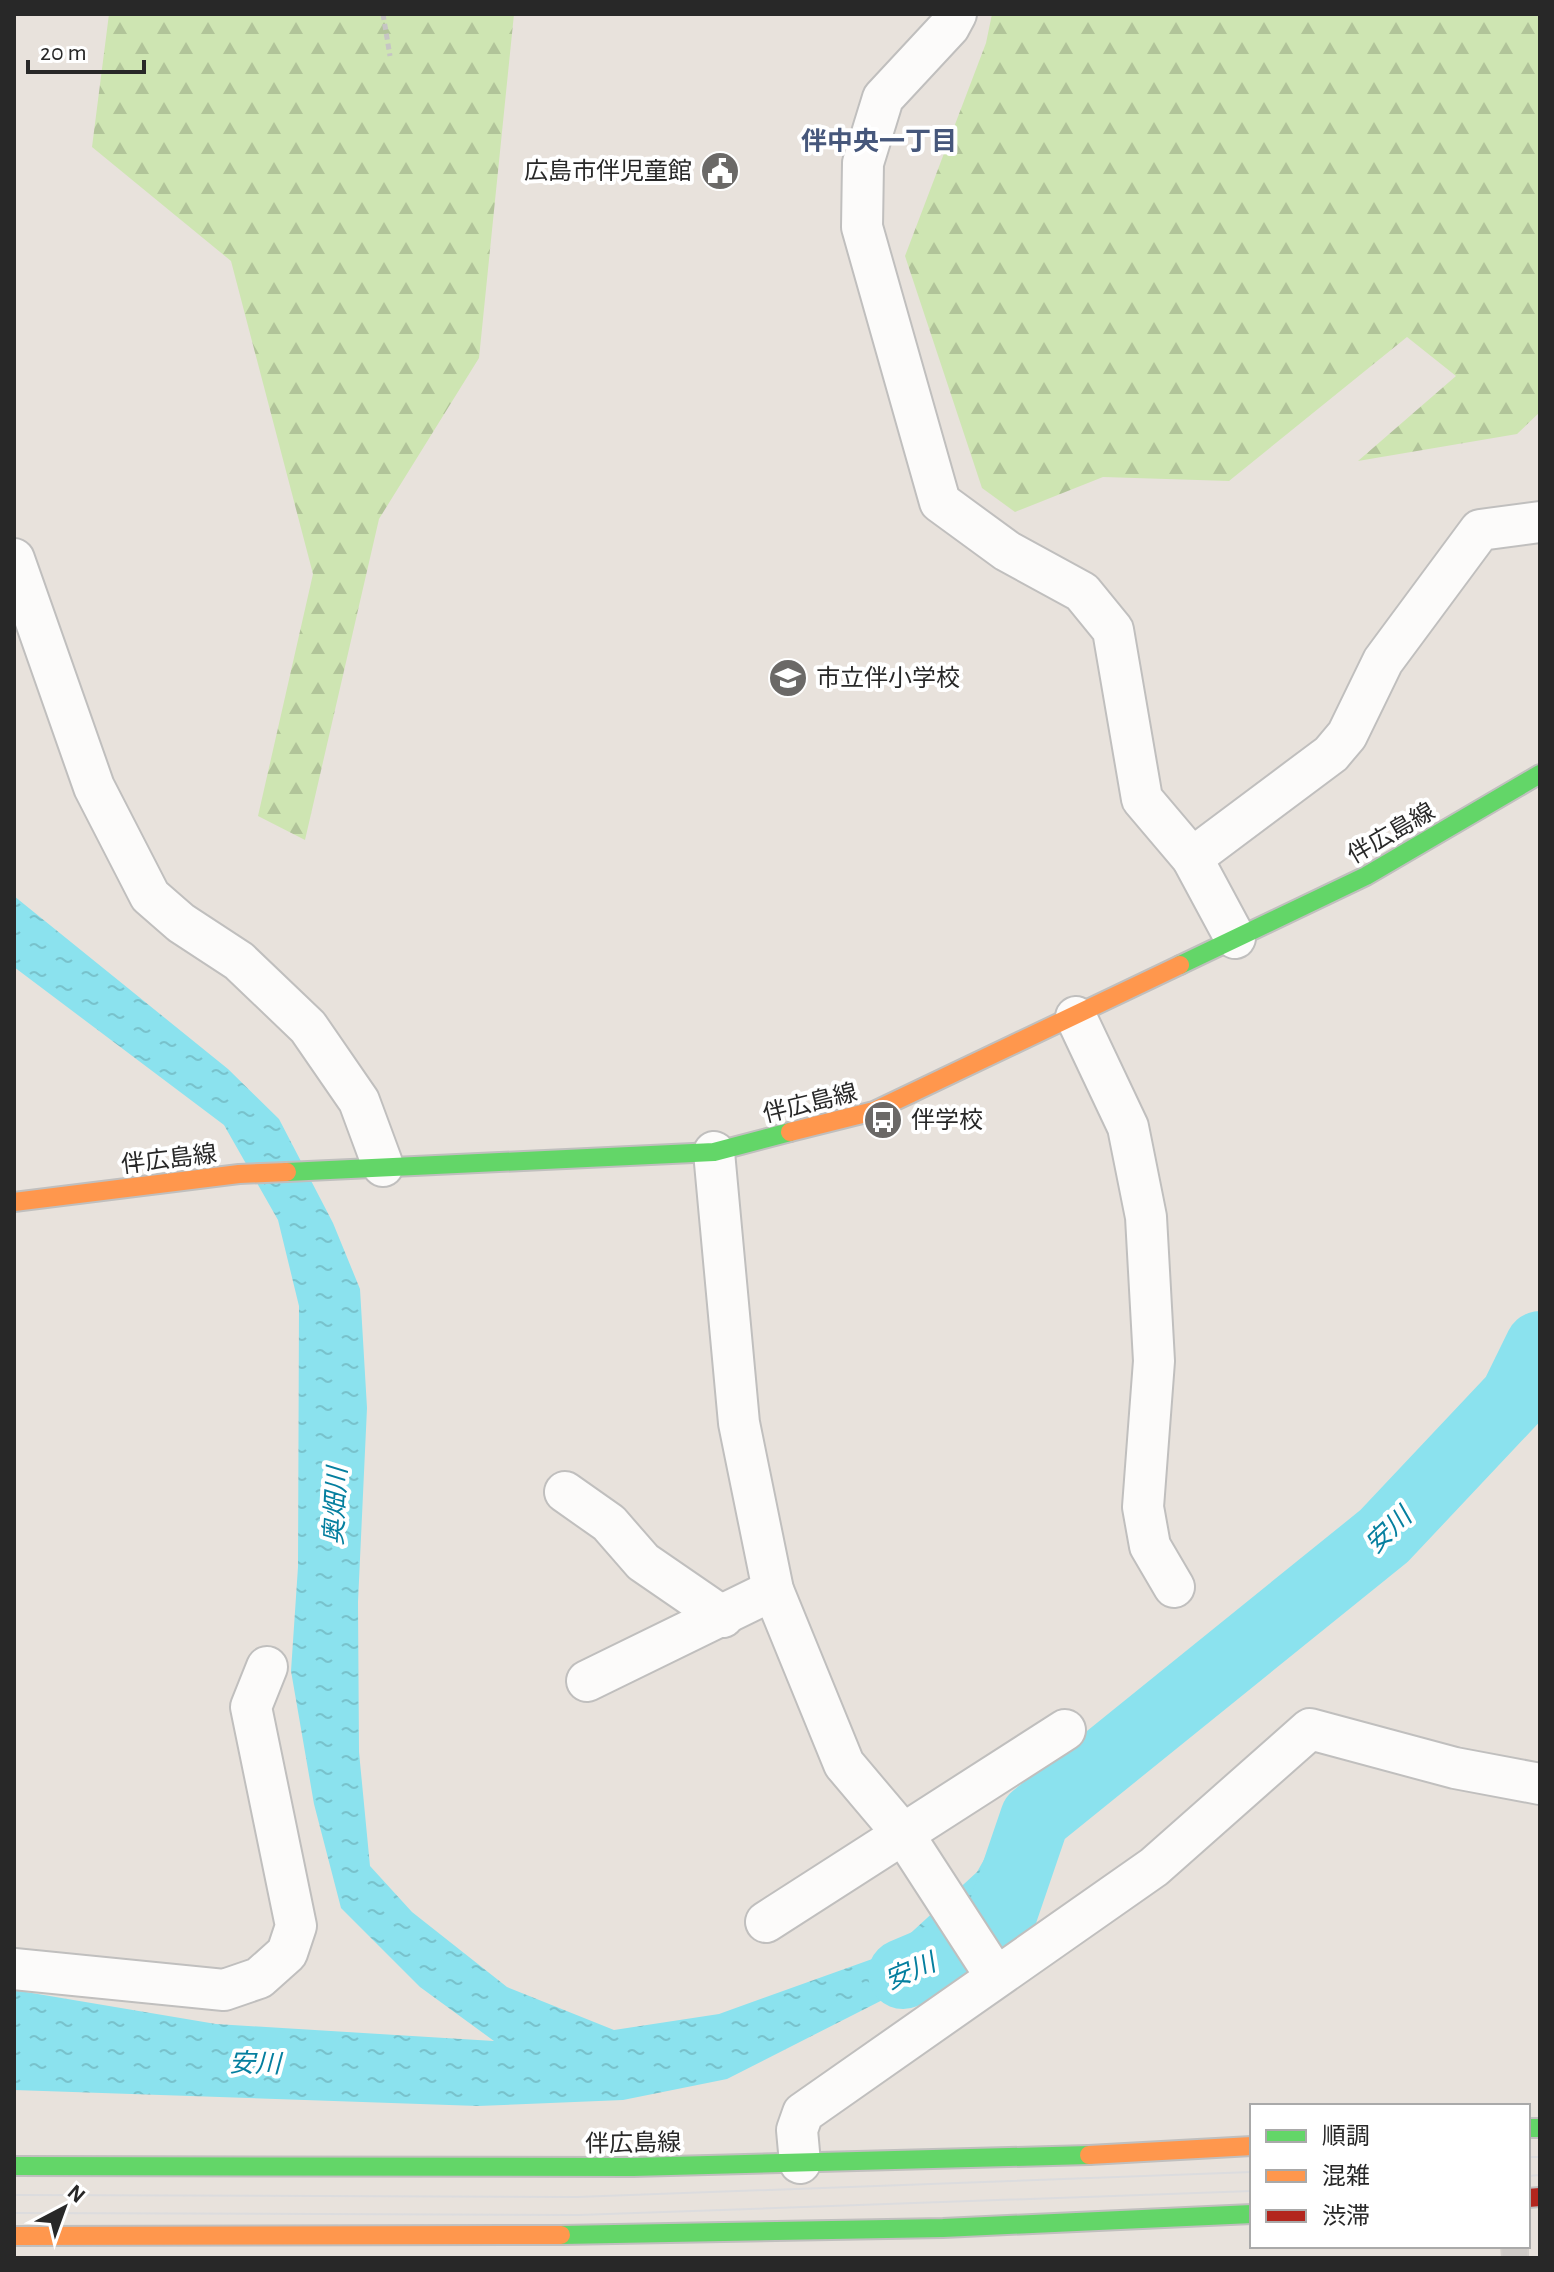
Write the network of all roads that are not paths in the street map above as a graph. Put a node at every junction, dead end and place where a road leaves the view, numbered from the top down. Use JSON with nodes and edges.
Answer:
{"nodes":[{"id":1,"x":956,"y":14,"type":"edge"},
{"id":2,"x":1540,"y":522,"type":"edge"},
{"id":3,"x":14,"y":559,"type":"edge"},
{"id":4,"x":1540,"y":774,"type":"edge"},
{"id":5,"x":1192,"y":858,"type":"junction"},
{"id":6,"x":1235,"y":938,"type":"junction"},
{"id":7,"x":1076,"y":1017,"type":"junction"},
{"id":8,"x":714,"y":1152,"type":"junction"},
{"id":9,"x":374,"y":1166,"type":"junction"},
{"id":10,"x":14,"y":1202,"type":"edge"},
{"id":11,"x":565,"y":1492,"type":"dead end"},
{"id":12,"x":1174,"y":1587,"type":"dead end"},
{"id":13,"x":773,"y":1590,"type":"junction"},
{"id":14,"x":723,"y":1617,"type":"junction"},
{"id":15,"x":267,"y":1667,"type":"dead end"},
{"id":16,"x":587,"y":1681,"type":"dead end"},
{"id":17,"x":1065,"y":1730,"type":"dead end"},
{"id":18,"x":1540,"y":1784,"type":"edge"},
{"id":19,"x":909,"y":1843,"type":"junction"},
{"id":20,"x":766,"y":1922,"type":"dead end"},
{"id":21,"x":989,"y":1967,"type":"junction"},
{"id":22,"x":14,"y":1969,"type":"edge"},
{"id":23,"x":1250,"y":2146,"type":"edge"},
{"id":24,"x":800,"y":2163,"type":"junction"},
{"id":25,"x":14,"y":2166,"type":"edge"},
{"id":26,"x":1250,"y":2214,"type":"edge"},
{"id":27,"x":14,"y":2236,"type":"edge"}],
"edges":[{"from":1,"to":5,"type":"street"},
{"from":2,"to":5,"type":"street"},
{"from":3,"to":9,"type":"street"},
{"from":4,"to":6,"type":"main road","name":"伴広島線"},
{"from":5,"to":6,"type":"street"},
{"from":6,"to":7,"type":"main road","name":"伴広島線"},
{"from":7,"to":8,"type":"main road","name":"伴広島線"},
{"from":7,"to":12,"type":"street"},
{"from":8,"to":9,"type":"main road","name":"伴広島線"},
{"from":8,"to":13,"type":"street"},
{"from":9,"to":10,"type":"main road","name":"伴広島線"},
{"from":11,"to":14,"type":"street"},
{"from":13,"to":14,"type":"street"},
{"from":13,"to":19,"type":"street"},
{"from":14,"to":16,"type":"street"},
{"from":15,"to":22,"type":"street"},
{"from":17,"to":19,"type":"street"},
{"from":18,"to":21,"type":"street"},
{"from":19,"to":20,"type":"street"},
{"from":19,"to":21,"type":"street"},
{"from":21,"to":24,"type":"street"},
{"from":23,"to":24,"type":"main road","name":"伴広島線"},
{"from":24,"to":25,"type":"main road","name":"伴広島線"},
{"from":26,"to":27,"type":"main road"}]}
